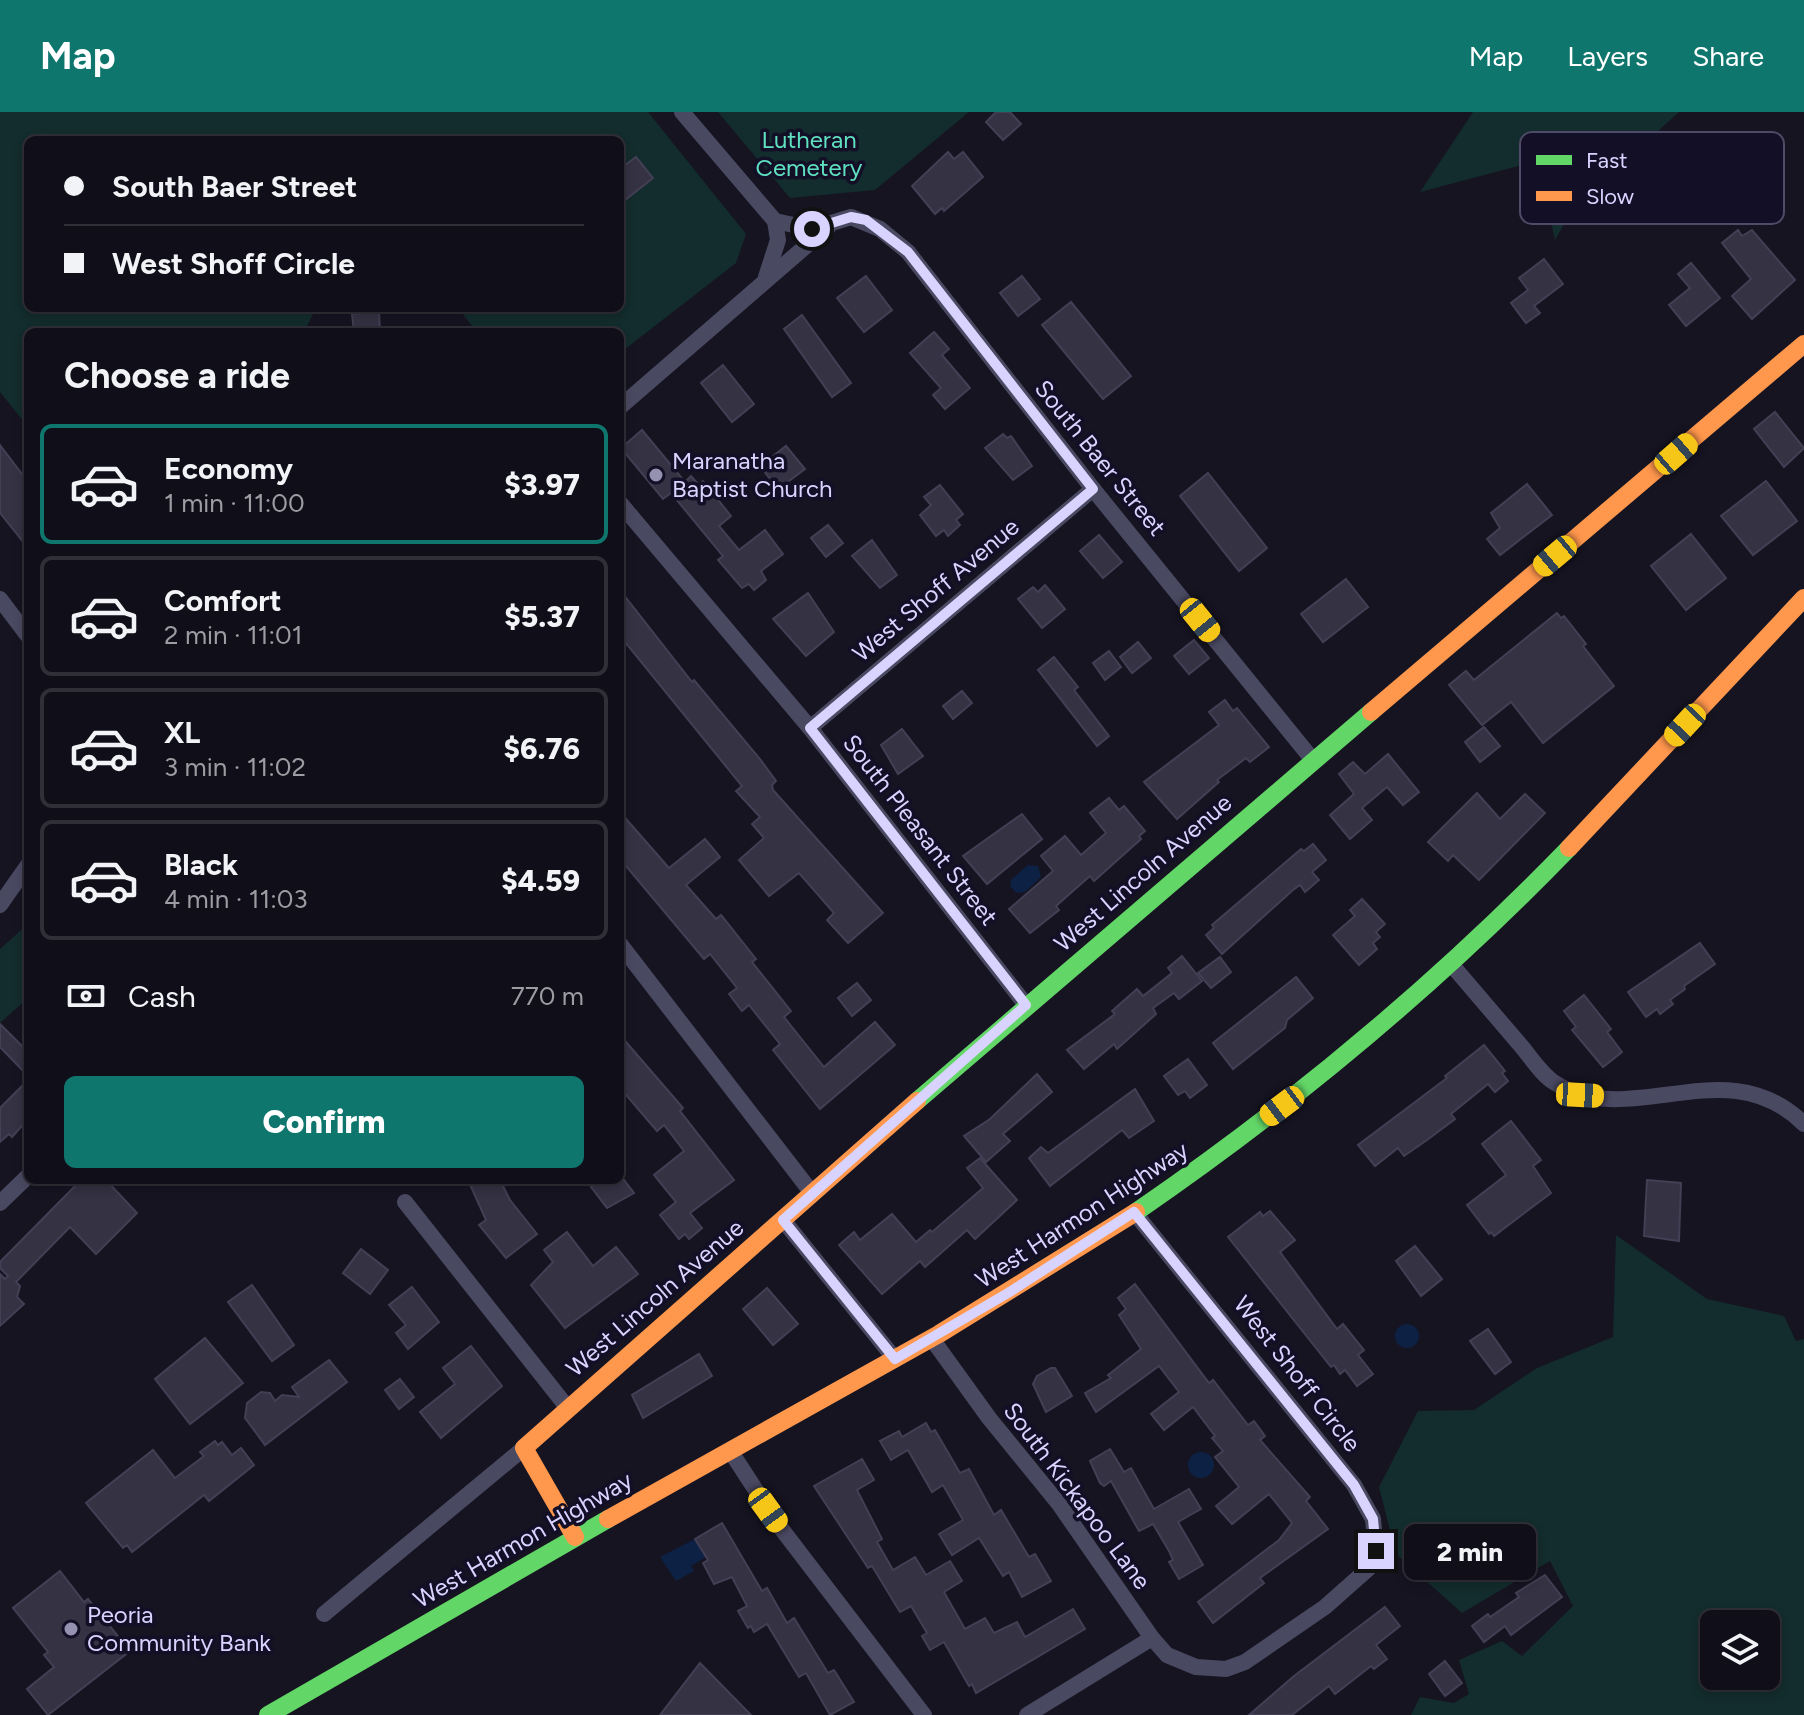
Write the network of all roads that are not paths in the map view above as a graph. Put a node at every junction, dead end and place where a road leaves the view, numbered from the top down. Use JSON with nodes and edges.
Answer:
{"nodes":[{"id":1,"x":682,"y":112,"type":"edge"},
{"id":2,"x":775,"y":221,"type":"junction"},
{"id":3,"x":832,"y":223,"type":"junction"},
{"id":4,"x":766,"y":277,"type":"junction"},
{"id":5,"x":1804,"y":344,"type":"edge"},
{"id":6,"x":624,"y":403,"type":"edge"},
{"id":7,"x":1093,"y":489,"type":"junction"},
{"id":8,"x":624,"y":508,"type":"edge"},
{"id":9,"x":1804,"y":598,"type":"edge"},
{"id":10,"x":0,"y":599,"type":"edge"},
{"id":11,"x":24,"y":631,"type":"edge"},
{"id":12,"x":810,"y":728,"type":"junction"},
{"id":13,"x":1312,"y":759,"type":"junction"},
{"id":14,"x":24,"y":871,"type":"edge"},
{"id":15,"x":0,"y":905,"type":"edge"},
{"id":16,"x":624,"y":949,"type":"edge"},
{"id":17,"x":1451,"y":964,"type":"junction"},
{"id":18,"x":1026,"y":1005,"type":"junction"},
{"id":19,"x":1804,"y":1124,"type":"edge"},
{"id":20,"x":24,"y":1180,"type":"edge"},
{"id":21,"x":812,"y":1193,"type":"junction"},
{"id":22,"x":405,"y":1202,"type":"dead end"},
{"id":23,"x":0,"y":1203,"type":"edge"},
{"id":24,"x":1134,"y":1212,"type":"junction"},
{"id":25,"x":783,"y":1220,"type":"junction"},
{"id":26,"x":932,"y":1339,"type":"junction"},
{"id":27,"x":895,"y":1359,"type":"junction"},
{"id":28,"x":567,"y":1407,"type":"junction"},
{"id":29,"x":524,"y":1448,"type":"junction"},
{"id":30,"x":731,"y":1452,"type":"junction"},
{"id":31,"x":575,"y":1537,"type":"junction"},
{"id":32,"x":324,"y":1614,"type":"dead end"},
{"id":33,"x":1152,"y":1638,"type":"junction"},
{"id":34,"x":1196,"y":1667,"type":"joint"},
{"id":35,"x":268,"y":1715,"type":"edge"},
{"id":36,"x":924,"y":1715,"type":"edge"},
{"id":37,"x":1027,"y":1715,"type":"edge"}],
"edges":[{"from":1,"to":2,"type":"street"},
{"from":2,"to":3,"type":"street"},
{"from":2,"to":4,"type":"street"},
{"from":3,"to":4,"type":"street"},
{"from":3,"to":7,"type":"street","name":"South Baer Street"},
{"from":4,"to":6,"type":"street"},
{"from":5,"to":13,"type":"main road","name":"West Lincoln Avenue"},
{"from":7,"to":12,"type":"street","name":"West Shoff Avenue"},
{"from":7,"to":13,"type":"street","name":"South Baer Street"},
{"from":8,"to":12,"type":"street","name":"South Pleasant Street"},
{"from":9,"to":17,"type":"main road","name":"West Harmon Highway"},
{"from":10,"to":11,"type":"street"},
{"from":12,"to":18,"type":"street","name":"South Pleasant Street"},
{"from":13,"to":18,"type":"main road","name":"West Lincoln Avenue"},
{"from":14,"to":15,"type":"street"},
{"from":16,"to":21,"type":"street"},
{"from":17,"to":19,"type":"street"},
{"from":17,"to":24,"type":"main road","name":"West Harmon Highway"},
{"from":18,"to":21,"type":"main road","name":"West Lincoln Avenue"},
{"from":20,"to":23,"type":"street"},
{"from":21,"to":25,"type":"main road","name":"West Lincoln Avenue"},
{"from":22,"to":28,"type":"street"},
{"from":24,"to":26,"type":"main road","name":"West Harmon Highway"},
{"from":24,"to":34,"type":"street","name":"West Shoff Circle"},
{"from":25,"to":27,"type":"street"},
{"from":25,"to":28,"type":"main road","name":"West Lincoln Avenue"},
{"from":26,"to":27,"type":"main road","name":"West Harmon Highway"},
{"from":26,"to":33,"type":"street","name":"South Kickapoo Lane"},
{"from":27,"to":30,"type":"main road","name":"West Harmon Highway"},
{"from":28,"to":29,"type":"main road","name":"West Lincoln Avenue"},
{"from":29,"to":31,"type":"main road"},
{"from":29,"to":32,"type":"street","name":"West Lincoln Avenue"},
{"from":30,"to":31,"type":"main road","name":"West Harmon Highway"},
{"from":30,"to":36,"type":"street"},
{"from":31,"to":35,"type":"main road","name":"West Harmon Highway"},
{"from":33,"to":34,"type":"street","name":"South Kickapoo Lane"},
{"from":33,"to":37,"type":"street"}]}
